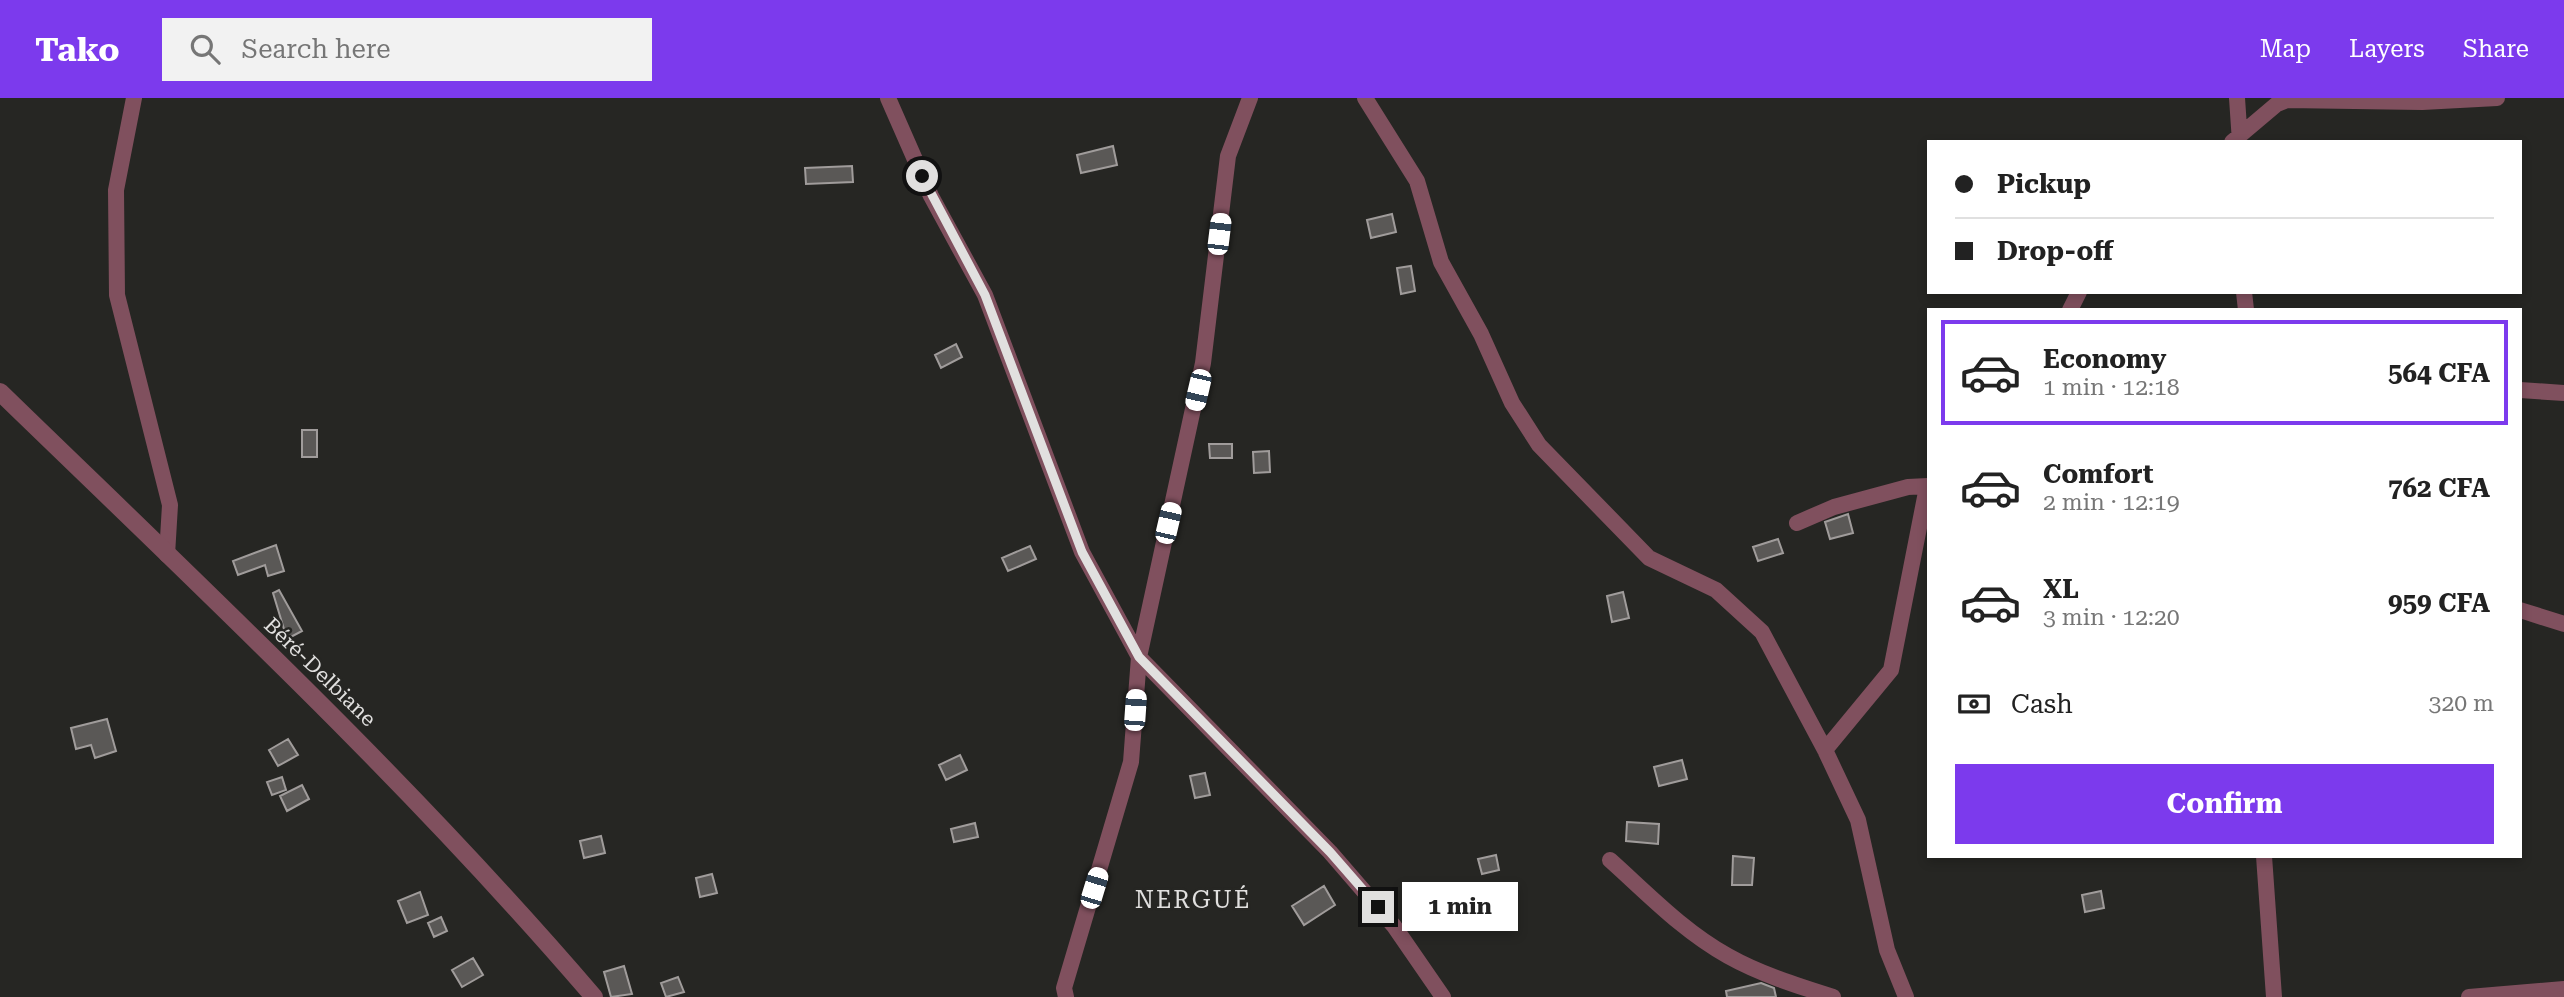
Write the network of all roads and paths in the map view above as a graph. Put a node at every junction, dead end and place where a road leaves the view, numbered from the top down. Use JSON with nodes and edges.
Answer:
{"nodes":[{"id":1,"x":134,"y":98,"type":"edge"},
{"id":2,"x":888,"y":98,"type":"edge"},
{"id":3,"x":1250,"y":98,"type":"edge"},
{"id":4,"x":1365,"y":98,"type":"edge"},
{"id":5,"x":2237,"y":98,"type":"edge"},
{"id":6,"x":2497,"y":98,"type":"edge"},
{"id":7,"x":2237,"y":139,"type":"edge"},
{"id":8,"x":2522,"y":390,"type":"edge"},
{"id":9,"x":0,"y":392,"type":"edge"},
{"id":10,"x":2564,"y":393,"type":"edge"},
{"id":11,"x":1927,"y":486,"type":"edge"},
{"id":12,"x":1927,"y":491,"type":"edge"},
{"id":13,"x":1797,"y":523,"type":"dead end"},
{"id":14,"x":167,"y":555,"type":"junction"},
{"id":15,"x":2522,"y":611,"type":"edge"},
{"id":16,"x":2564,"y":624,"type":"edge"},
{"id":17,"x":1139,"y":657,"type":"junction"},
{"id":18,"x":1825,"y":750,"type":"junction"},
{"id":19,"x":2264,"y":858,"type":"edge"},
{"id":20,"x":1610,"y":860,"type":"dead end"},
{"id":21,"x":2564,"y":989,"type":"edge"},
{"id":22,"x":594,"y":997,"type":"edge"},
{"id":23,"x":1066,"y":997,"type":"edge"},
{"id":24,"x":1443,"y":997,"type":"edge"},
{"id":25,"x":1833,"y":997,"type":"edge"},
{"id":26,"x":1906,"y":997,"type":"edge"},
{"id":27,"x":2274,"y":997,"type":"edge"},
{"id":28,"x":2469,"y":997,"type":"edge"}],
"edges":[{"from":1,"to":14,"type":"street"},
{"from":2,"to":17,"type":"street"},
{"from":3,"to":17,"type":"street"},
{"from":4,"to":18,"type":"street"},
{"from":5,"to":7,"type":"street"},
{"from":6,"to":7,"type":"street"},
{"from":8,"to":10,"type":"street"},
{"from":9,"to":14,"type":"street","name":"Béré-Delbiane"},
{"from":11,"to":13,"type":"street"},
{"from":12,"to":18,"type":"street"},
{"from":14,"to":22,"type":"street","name":"Béré-Delbiane"},
{"from":15,"to":16,"type":"street"},
{"from":17,"to":23,"type":"street"},
{"from":17,"to":24,"type":"street"},
{"from":18,"to":26,"type":"street"},
{"from":19,"to":27,"type":"street"},
{"from":20,"to":25,"type":"street"},
{"from":21,"to":28,"type":"street"}]}
